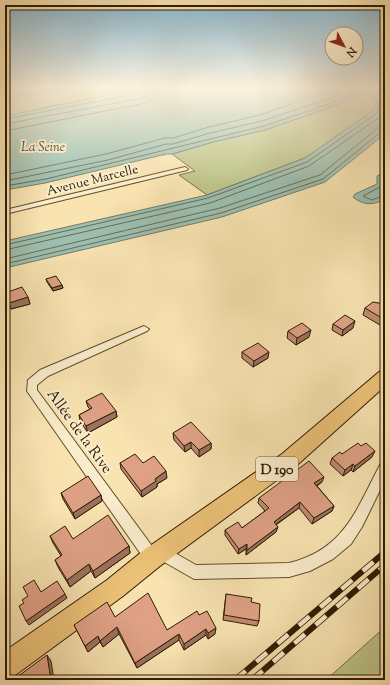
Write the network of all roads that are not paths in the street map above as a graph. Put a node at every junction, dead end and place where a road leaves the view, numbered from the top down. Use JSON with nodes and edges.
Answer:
{"nodes":[{"id":1,"x":185,"y":169,"type":"dead end"},
{"id":2,"x":5,"y":212,"type":"edge"},
{"id":3,"x":144,"y":329,"type":"dead end"},
{"id":4,"x":385,"y":376,"type":"edge"},
{"id":5,"x":385,"y":467,"type":"edge"},
{"id":6,"x":157,"y":555,"type":"junction"},
{"id":7,"x":5,"y":667,"type":"edge"}],
"edges":[{"from":1,"to":2,"type":"street","name":"Avenue Marcelle"},
{"from":3,"to":6,"type":"street","name":"Allée de la Rive"},
{"from":4,"to":6,"type":"main road","number":"D 190"},
{"from":5,"to":6,"type":"street"},
{"from":6,"to":7,"type":"main road","number":"D 190"}]}
